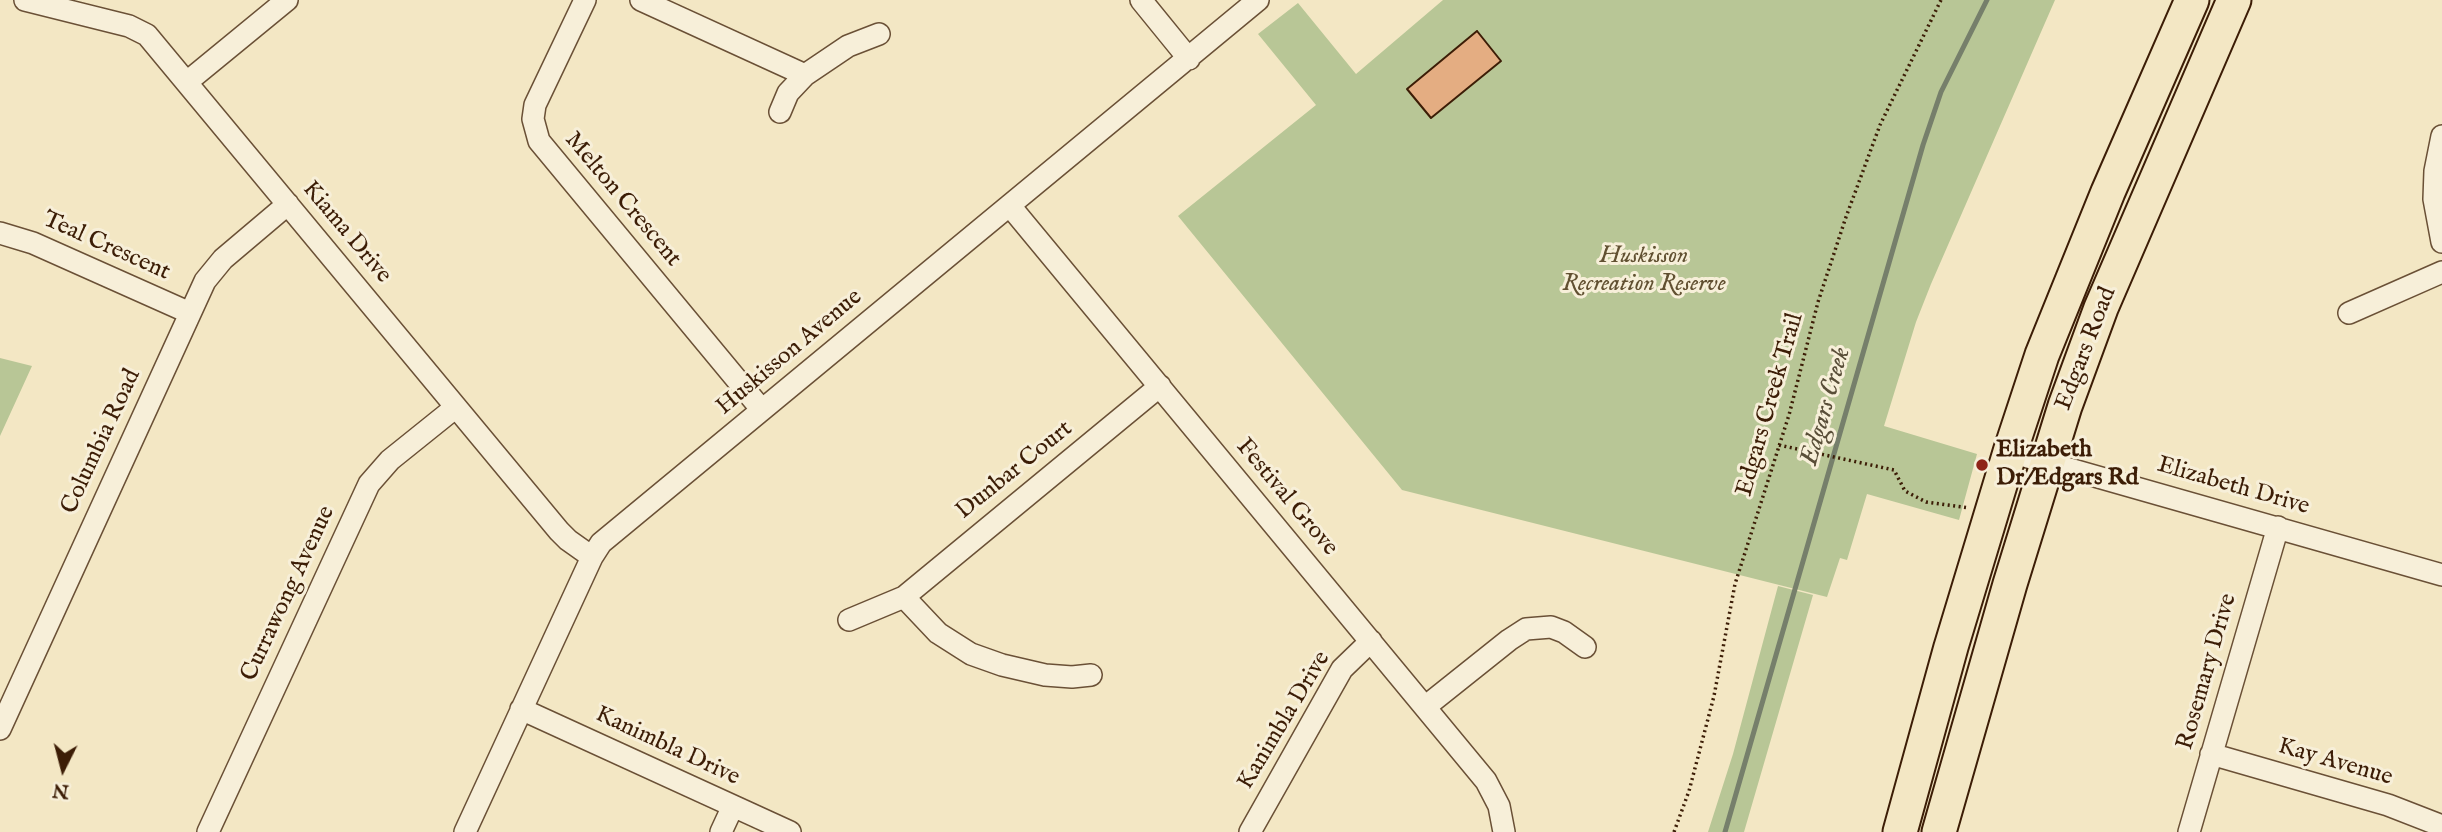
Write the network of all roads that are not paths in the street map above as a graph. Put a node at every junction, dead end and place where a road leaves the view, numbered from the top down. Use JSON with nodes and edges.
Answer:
{"nodes":[{"id":1,"x":25,"y":0,"type":"edge"},
{"id":2,"x":287,"y":0,"type":"edge"},
{"id":3,"x":585,"y":0,"type":"edge"},
{"id":4,"x":641,"y":0,"type":"edge"},
{"id":5,"x":1141,"y":0,"type":"edge"},
{"id":6,"x":1258,"y":0,"type":"edge"},
{"id":7,"x":2192,"y":0,"type":"edge"},
{"id":8,"x":2234,"y":0,"type":"edge"},
{"id":9,"x":879,"y":34,"type":"dead end"},
{"id":10,"x":1189,"y":59,"type":"junction"},
{"id":11,"x":805,"y":75,"type":"junction"},
{"id":12,"x":187,"y":82,"type":"junction"},
{"id":13,"x":780,"y":112,"type":"dead end"},
{"id":14,"x":2442,"y":136,"type":"edge"},
{"id":15,"x":288,"y":204,"type":"junction"},
{"id":16,"x":1010,"y":206,"type":"junction"},
{"id":17,"x":0,"y":233,"type":"edge"},
{"id":18,"x":2442,"y":242,"type":"edge"},
{"id":19,"x":2442,"y":272,"type":"edge"},
{"id":20,"x":190,"y":313,"type":"junction"},
{"id":21,"x":2349,"y":313,"type":"dead end"},
{"id":22,"x":1160,"y":386,"type":"junction"},
{"id":23,"x":456,"y":407,"type":"junction"},
{"id":24,"x":762,"y":410,"type":"junction"},
{"id":25,"x":2010,"y":452,"type":"junction"},
{"id":26,"x":2047,"y":461,"type":"junction"},
{"id":27,"x":2278,"y":527,"type":"junction"},
{"id":28,"x":592,"y":557,"type":"junction"},
{"id":29,"x":2442,"y":575,"type":"edge"},
{"id":30,"x":904,"y":597,"type":"junction"},
{"id":31,"x":849,"y":620,"type":"dead end"},
{"id":32,"x":1371,"y":641,"type":"junction"},
{"id":33,"x":1585,"y":647,"type":"dead end"},
{"id":34,"x":1091,"y":675,"type":"dead end"},
{"id":35,"x":1425,"y":707,"type":"junction"},
{"id":36,"x":522,"y":709,"type":"junction"},
{"id":37,"x":0,"y":729,"type":"edge"},
{"id":38,"x":2211,"y":754,"type":"junction"},
{"id":39,"x":733,"y":806,"type":"junction"},
{"id":40,"x":2442,"y":826,"type":"edge"},
{"id":41,"x":208,"y":832,"type":"edge"},
{"id":42,"x":465,"y":832,"type":"edge"},
{"id":43,"x":721,"y":832,"type":"edge"},
{"id":44,"x":790,"y":832,"type":"edge"},
{"id":45,"x":1250,"y":832,"type":"edge"},
{"id":46,"x":1504,"y":832,"type":"edge"},
{"id":47,"x":1900,"y":832,"type":"edge"},
{"id":48,"x":1938,"y":832,"type":"edge"},
{"id":49,"x":2189,"y":832,"type":"edge"}],
"edges":[{"from":1,"to":12,"type":"street","name":"Kiama Drive"},
{"from":2,"to":12,"type":"street"},
{"from":3,"to":24,"type":"street","name":"Melton Crescent"},
{"from":4,"to":11,"type":"street"},
{"from":5,"to":10,"type":"street"},
{"from":6,"to":10,"type":"street","name":"Huskisson Avenue"},
{"from":7,"to":25,"type":"main road","name":"Edgars Road"},
{"from":8,"to":26,"type":"main road","name":"Edgars Road"},
{"from":9,"to":11,"type":"street"},
{"from":10,"to":16,"type":"street","name":"Huskisson Avenue"},
{"from":11,"to":13,"type":"street"},
{"from":12,"to":15,"type":"street","name":"Kiama Drive"},
{"from":14,"to":18,"type":"street"},
{"from":15,"to":20,"type":"street","name":"Columbia Road"},
{"from":15,"to":23,"type":"street","name":"Kiama Drive"},
{"from":16,"to":22,"type":"street","name":"Festival Grove"},
{"from":16,"to":24,"type":"street","name":"Huskisson Avenue"},
{"from":17,"to":20,"type":"street","name":"Teal Crescent"},
{"from":19,"to":21,"type":"street"},
{"from":20,"to":37,"type":"street","name":"Columbia Road"},
{"from":22,"to":30,"type":"street","name":"Dunbar Court"},
{"from":22,"to":32,"type":"street","name":"Festival Grove"},
{"from":23,"to":28,"type":"street","name":"Kiama Drive"},
{"from":23,"to":41,"type":"street","name":"Currawong Avenue"},
{"from":24,"to":28,"type":"street","name":"Huskisson Avenue"},
{"from":25,"to":26,"type":"street","name":"Elizabeth Drive"},
{"from":25,"to":47,"type":"main road","name":"Edgars Road"},
{"from":26,"to":27,"type":"street","name":"Elizabeth Drive"},
{"from":26,"to":48,"type":"main road","name":"Edgars Road"},
{"from":27,"to":29,"type":"street","name":"Elizabeth Drive"},
{"from":27,"to":38,"type":"street","name":"Rosemary Drive"},
{"from":28,"to":36,"type":"street","name":"Huskisson Avenue"},
{"from":30,"to":31,"type":"street","name":"Dunbar Court"},
{"from":30,"to":34,"type":"street"},
{"from":32,"to":35,"type":"street","name":"Festival Grove"},
{"from":32,"to":45,"type":"street","name":"Kanimbla Drive"},
{"from":33,"to":35,"type":"street"},
{"from":35,"to":46,"type":"street","name":"Festival Grove"},
{"from":36,"to":39,"type":"street","name":"Kanimbla Drive"},
{"from":36,"to":42,"type":"street","name":"Huskisson Avenue"},
{"from":38,"to":40,"type":"street","name":"Kay Avenue"},
{"from":38,"to":49,"type":"street","name":"Rosemary Drive"},
{"from":39,"to":43,"type":"street"},
{"from":39,"to":44,"type":"street","name":"Kanimbla Drive"}]}
